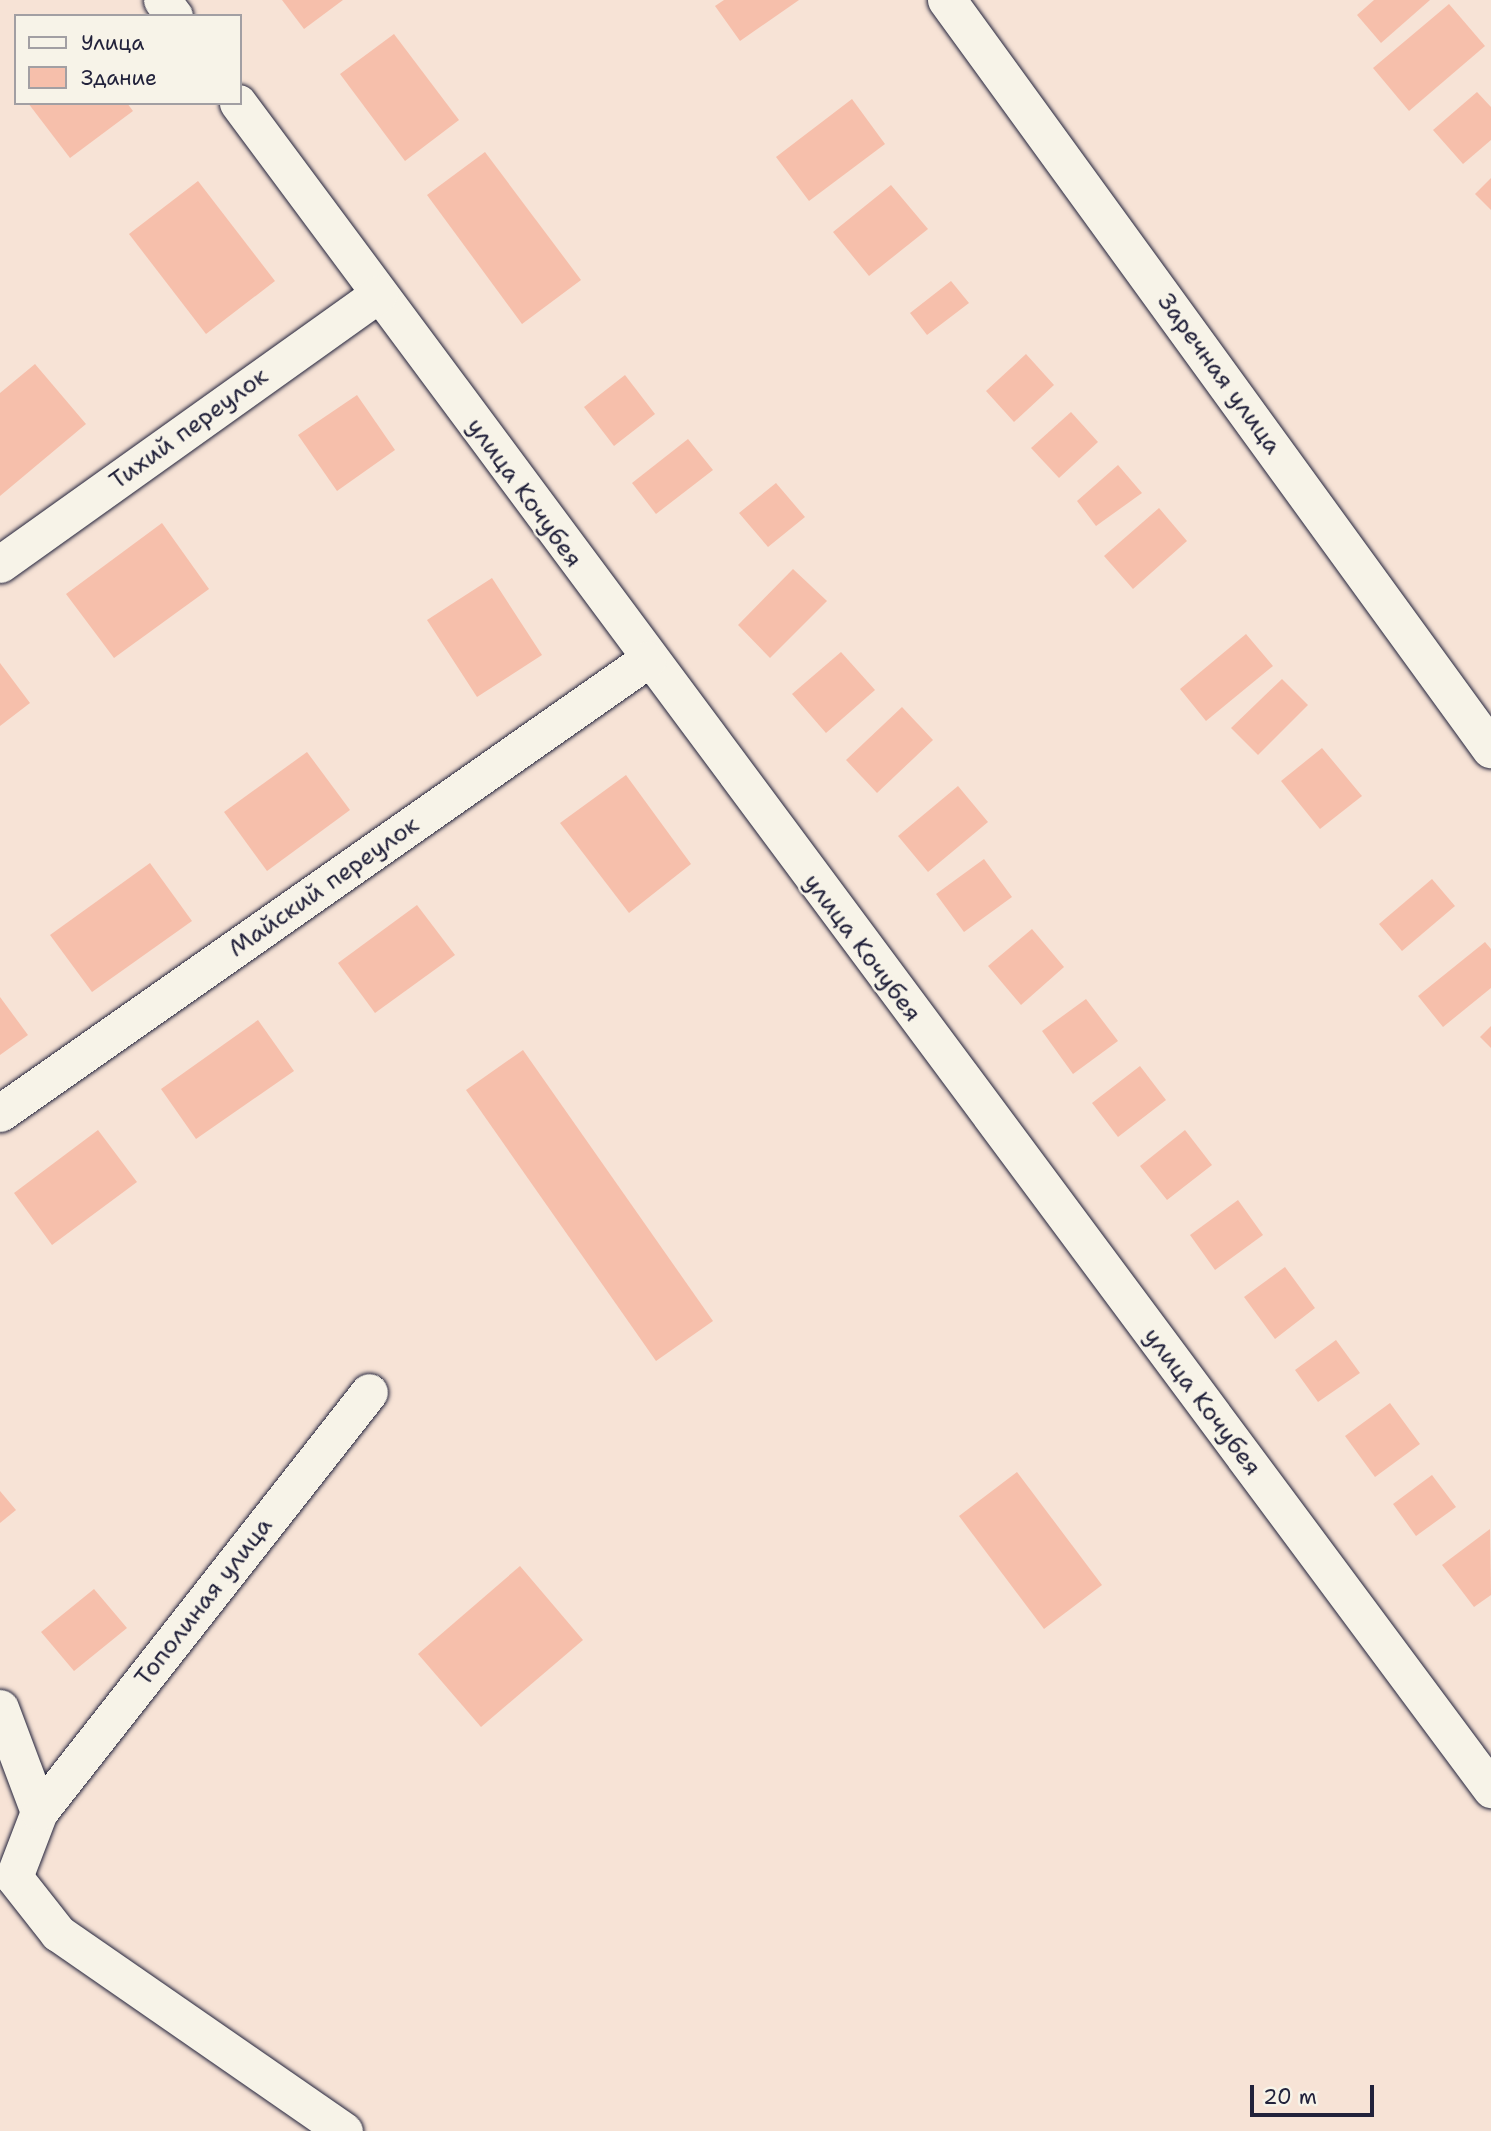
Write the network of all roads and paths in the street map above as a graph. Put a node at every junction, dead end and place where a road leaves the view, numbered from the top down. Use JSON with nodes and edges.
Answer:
{"nodes":[{"id":1,"x":947,"y":0,"type":"edge"},
{"id":2,"x":239,"y":105,"type":"edge"},
{"id":3,"x":378,"y":294,"type":"junction"},
{"id":4,"x":0,"y":564,"type":"edge"},
{"id":5,"x":647,"y":660,"type":"junction"},
{"id":6,"x":1491,"y":748,"type":"edge"},
{"id":7,"x":0,"y":1113,"type":"edge"},
{"id":8,"x":369,"y":1392,"type":"dead end"},
{"id":9,"x":0,"y":1708,"type":"edge"},
{"id":10,"x":1491,"y":1789,"type":"edge"},
{"id":11,"x":39,"y":1812,"type":"junction"},
{"id":12,"x":345,"y":2131,"type":"edge"}],
"edges":[{"from":1,"to":6,"type":"main road","name":"Заречная улица"},
{"from":2,"to":3,"type":"street","name":"улица Кочубея"},
{"from":3,"to":4,"type":"street","name":"Тихий переулок"},
{"from":3,"to":5,"type":"street","name":"улица Кочубея"},
{"from":5,"to":7,"type":"street","name":"Майский переулок"},
{"from":5,"to":10,"type":"street","name":"улица Кочубея"},
{"from":8,"to":11,"type":"street","name":"Тополиная улица"},
{"from":9,"to":11,"type":"street"},
{"from":11,"to":12,"type":"street","name":"Тополиная улица"}]}
